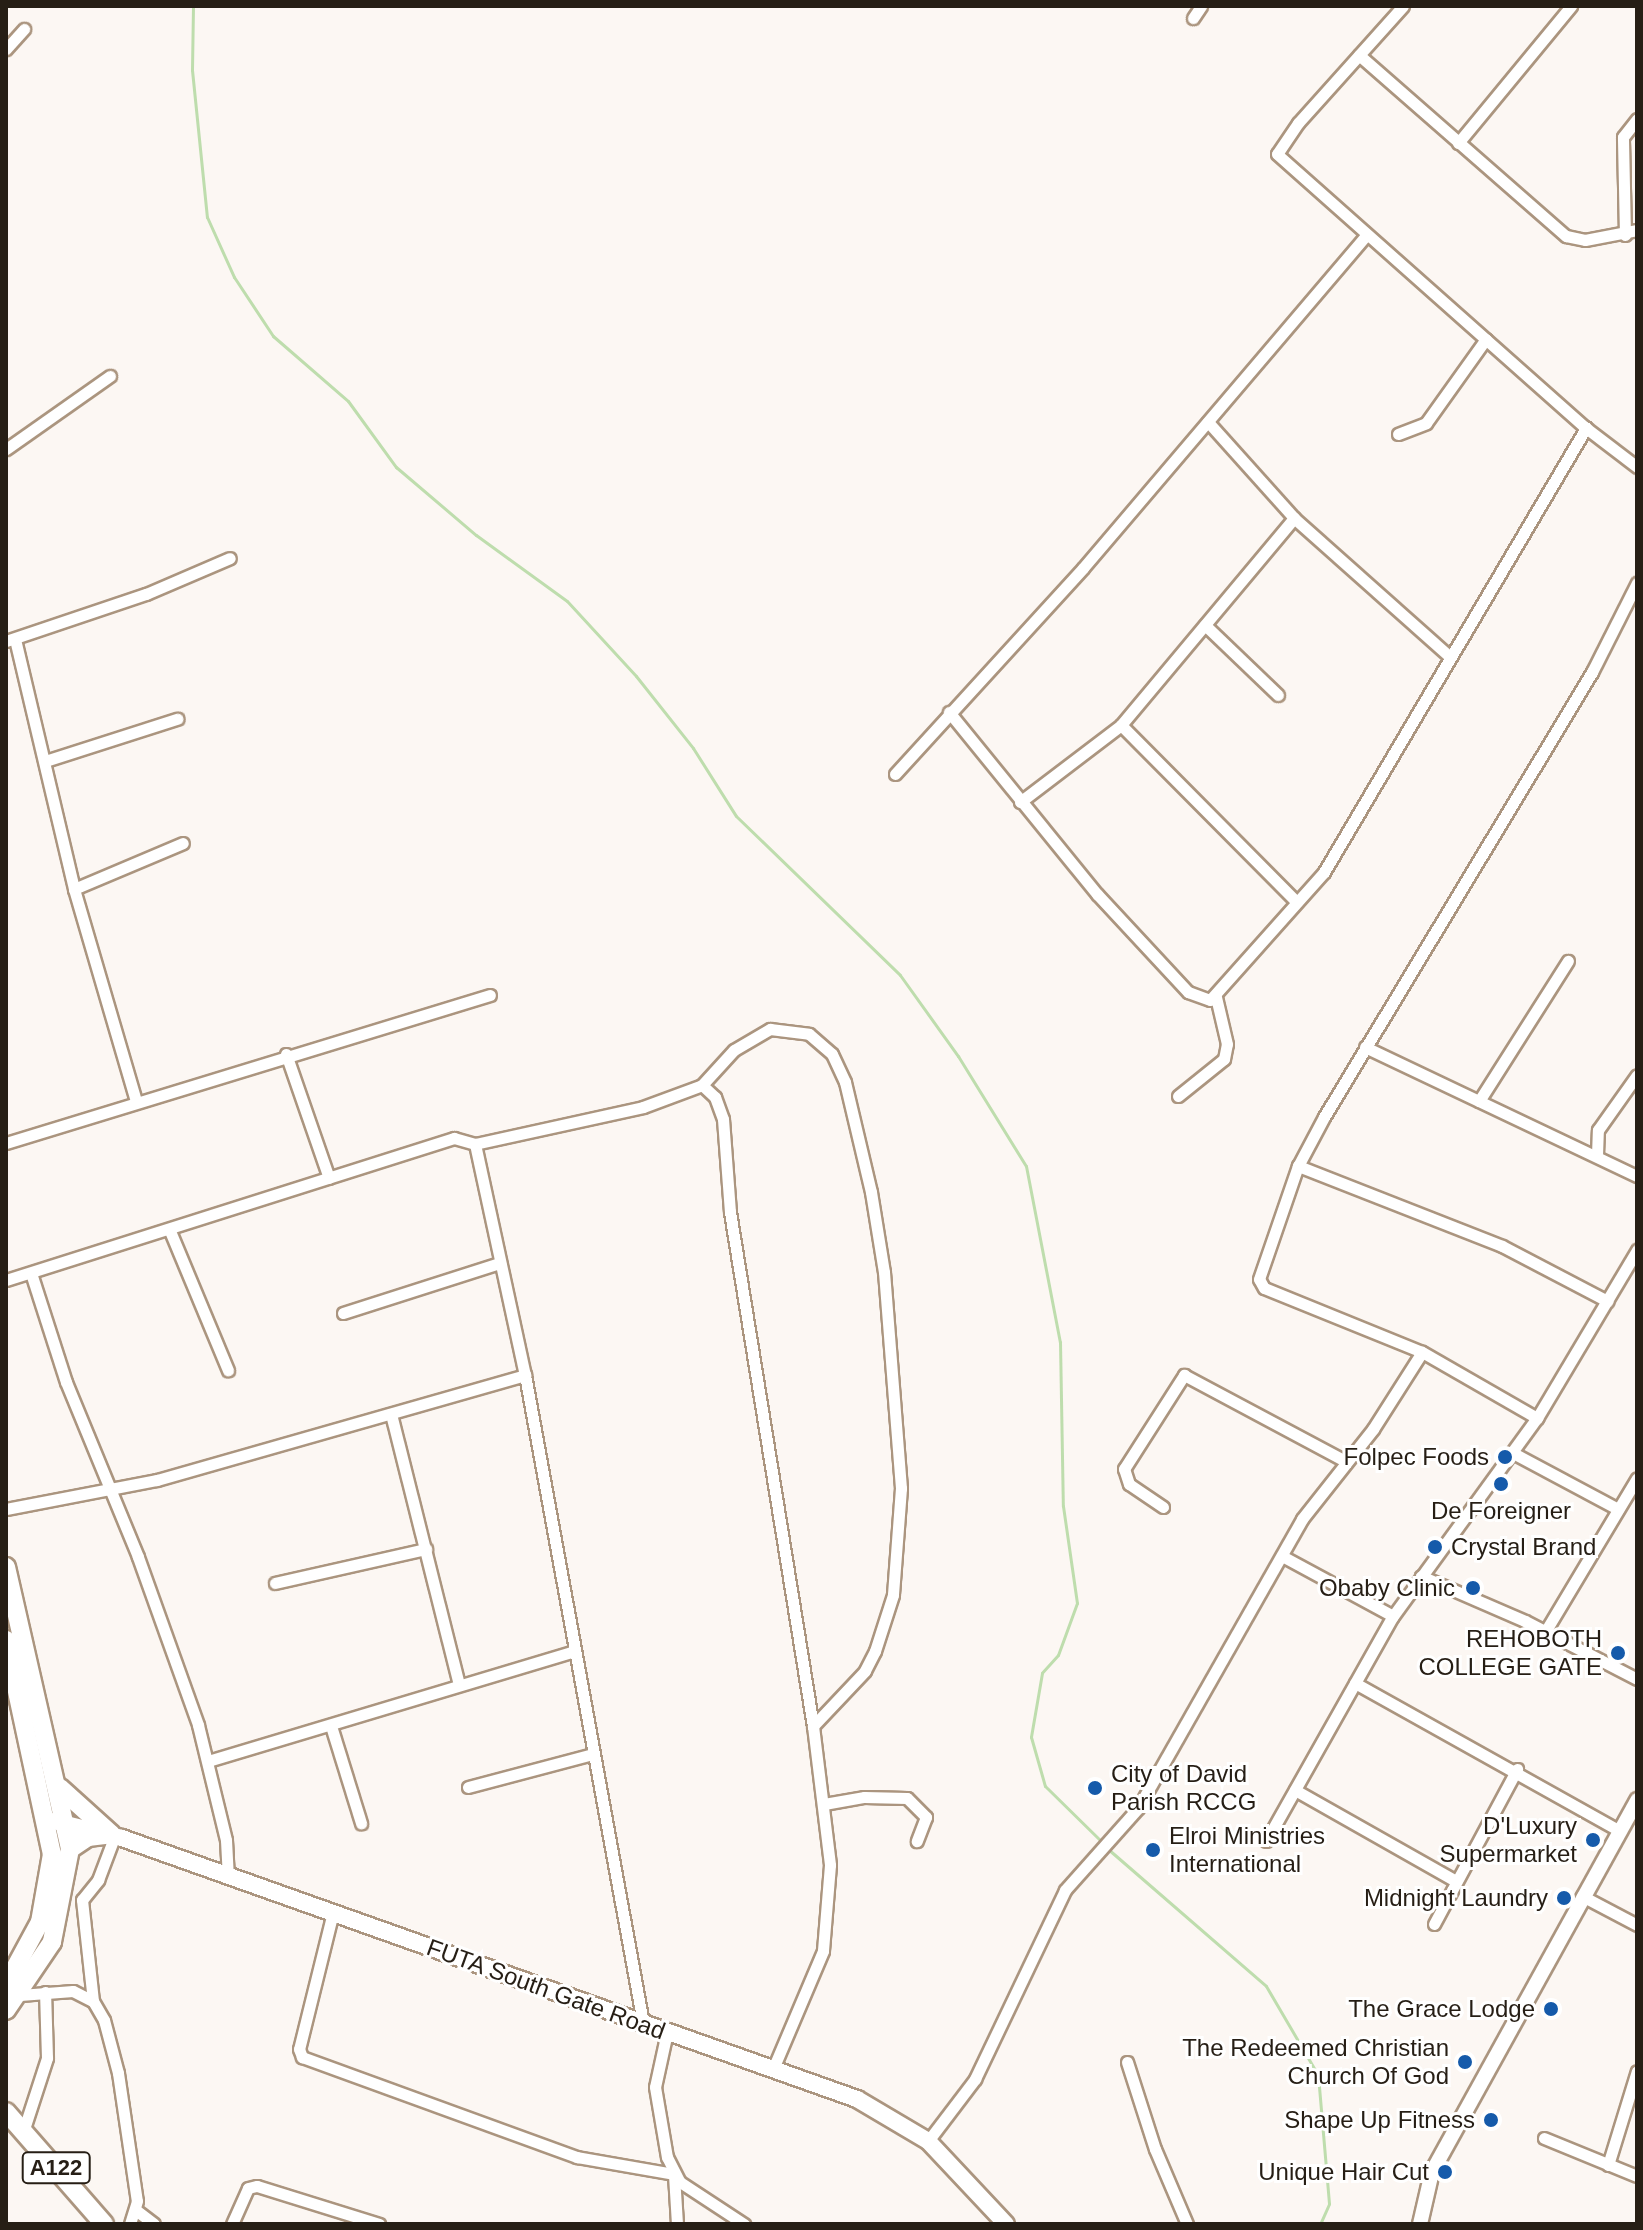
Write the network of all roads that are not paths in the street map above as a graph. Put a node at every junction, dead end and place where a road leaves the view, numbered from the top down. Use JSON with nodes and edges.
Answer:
{"nodes":[{"id":1,"x":1201,"y":6,"type":"edge"},
{"id":2,"x":1403,"y":6,"type":"edge"},
{"id":3,"x":1571,"y":6,"type":"edge"},
{"id":4,"x":1193,"y":18,"type":"dead end"},
{"id":5,"x":24,"y":29,"type":"dead end"},
{"id":6,"x":6,"y":49,"type":"edge"},
{"id":7,"x":1359,"y":55,"type":"junction"},
{"id":8,"x":1637,"y":119,"type":"edge"},
{"id":9,"x":1458,"y":143,"type":"junction"},
{"id":10,"x":1637,"y":230,"type":"edge"},
{"id":11,"x":1625,"y":235,"type":"junction"},
{"id":12,"x":1365,"y":237,"type":"junction"},
{"id":13,"x":1486,"y":339,"type":"junction"},
{"id":14,"x":110,"y":376,"type":"dead end"},
{"id":15,"x":1208,"y":422,"type":"junction"},
{"id":16,"x":1586,"y":428,"type":"junction"},
{"id":17,"x":1398,"y":434,"type":"dead end"},
{"id":18,"x":6,"y":449,"type":"edge"},
{"id":19,"x":1637,"y":467,"type":"edge"},
{"id":20,"x":1294,"y":518,"type":"junction"},
{"id":21,"x":230,"y":558,"type":"dead end"},
{"id":22,"x":1637,"y":583,"type":"edge"},
{"id":23,"x":1632,"y":607,"type":"edge"},
{"id":24,"x":1205,"y":625,"type":"junction"},
{"id":25,"x":10,"y":640,"type":"edge"},
{"id":26,"x":1448,"y":655,"type":"junction"},
{"id":27,"x":1278,"y":695,"type":"dead end"},
{"id":28,"x":949,"y":712,"type":"junction"},
{"id":29,"x":177,"y":719,"type":"dead end"},
{"id":30,"x":1121,"y":725,"type":"junction"},
{"id":31,"x":45,"y":761,"type":"junction"},
{"id":32,"x":895,"y":774,"type":"dead end"},
{"id":33,"x":1020,"y":802,"type":"junction"},
{"id":34,"x":183,"y":843,"type":"dead end"},
{"id":35,"x":74,"y":889,"type":"junction"},
{"id":36,"x":1295,"y":900,"type":"junction"},
{"id":37,"x":1568,"y":961,"type":"dead end"},
{"id":38,"x":490,"y":995,"type":"dead end"},
{"id":39,"x":1216,"y":997,"type":"junction"},
{"id":40,"x":1365,"y":1047,"type":"junction"},
{"id":41,"x":286,"y":1054,"type":"junction"},
{"id":42,"x":1637,"y":1075,"type":"edge"},
{"id":43,"x":702,"y":1085,"type":"junction"},
{"id":44,"x":1178,"y":1096,"type":"dead end"},
{"id":45,"x":136,"y":1101,"type":"junction"},
{"id":46,"x":1479,"y":1101,"type":"junction"},
{"id":47,"x":6,"y":1143,"type":"edge"},
{"id":48,"x":475,"y":1144,"type":"junction"},
{"id":49,"x":1597,"y":1155,"type":"junction"},
{"id":50,"x":1298,"y":1166,"type":"junction"},
{"id":51,"x":1637,"y":1176,"type":"edge"},
{"id":52,"x":329,"y":1178,"type":"junction"},
{"id":53,"x":170,"y":1231,"type":"junction"},
{"id":54,"x":1636,"y":1254,"type":"edge"},
{"id":55,"x":500,"y":1263,"type":"junction"},
{"id":56,"x":31,"y":1273,"type":"junction"},
{"id":57,"x":6,"y":1280,"type":"edge"},
{"id":58,"x":1607,"y":1301,"type":"junction"},
{"id":59,"x":343,"y":1313,"type":"dead end"},
{"id":60,"x":1422,"y":1352,"type":"junction"},
{"id":61,"x":228,"y":1370,"type":"dead end"},
{"id":62,"x":525,"y":1375,"type":"junction"},
{"id":63,"x":391,"y":1414,"type":"junction"},
{"id":64,"x":1537,"y":1418,"type":"junction"},
{"id":65,"x":1513,"y":1453,"type":"junction"},
{"id":66,"x":1345,"y":1461,"type":"junction"},
{"id":67,"x":1637,"y":1478,"type":"edge"},
{"id":68,"x":112,"y":1490,"type":"junction"},
{"id":69,"x":1163,"y":1507,"type":"dead end"},
{"id":70,"x":6,"y":1509,"type":"edge"},
{"id":71,"x":1618,"y":1509,"type":"junction"},
{"id":72,"x":426,"y":1549,"type":"junction"},
{"id":73,"x":1282,"y":1556,"type":"junction"},
{"id":74,"x":6,"y":1567,"type":"edge"},
{"id":75,"x":1421,"y":1576,"type":"junction"},
{"id":76,"x":275,"y":1583,"type":"dead end"},
{"id":77,"x":1393,"y":1616,"type":"junction"},
{"id":78,"x":1545,"y":1632,"type":"junction"},
{"id":79,"x":6,"y":1640,"type":"edge"},
{"id":80,"x":574,"y":1651,"type":"junction"},
{"id":81,"x":1637,"y":1679,"type":"edge"},
{"id":82,"x":1355,"y":1683,"type":"junction"},
{"id":83,"x":459,"y":1685,"type":"junction"},
{"id":84,"x":331,"y":1726,"type":"junction"},
{"id":85,"x":813,"y":1726,"type":"junction"},
{"id":86,"x":593,"y":1754,"type":"junction"},
{"id":87,"x":208,"y":1761,"type":"junction"},
{"id":88,"x":1517,"y":1769,"type":"junction"},
{"id":89,"x":468,"y":1787,"type":"dead end"},
{"id":90,"x":60,"y":1788,"type":"junction"},
{"id":91,"x":1295,"y":1790,"type":"junction"},
{"id":92,"x":1637,"y":1800,"type":"edge"},
{"id":93,"x":824,"y":1804,"type":"junction"},
{"id":94,"x":57,"y":1821,"type":"junction"},
{"id":95,"x":361,"y":1823,"type":"dead end"},
{"id":96,"x":1620,"y":1831,"type":"junction"},
{"id":97,"x":113,"y":1835,"type":"junction"},
{"id":98,"x":917,"y":1841,"type":"dead end"},
{"id":99,"x":1266,"y":1841,"type":"dead end"},
{"id":100,"x":70,"y":1849,"type":"junction"},
{"id":101,"x":228,"y":1877,"type":"junction"},
{"id":102,"x":1456,"y":1881,"type":"junction"},
{"id":103,"x":1582,"y":1896,"type":"junction"},
{"id":104,"x":333,"y":1912,"type":"junction"},
{"id":105,"x":1434,"y":1924,"type":"dead end"},
{"id":106,"x":1637,"y":1925,"type":"edge"},
{"id":107,"x":11,"y":1984,"type":"edge"},
{"id":108,"x":45,"y":1992,"type":"junction"},
{"id":109,"x":93,"y":2001,"type":"junction"},
{"id":110,"x":6,"y":2010,"type":"edge"},
{"id":111,"x":643,"y":2023,"type":"junction"},
{"id":112,"x":667,"y":2032,"type":"junction"},
{"id":113,"x":1127,"y":2062,"type":"dead end"},
{"id":114,"x":773,"y":2069,"type":"junction"},
{"id":115,"x":1637,"y":2071,"type":"edge"},
{"id":116,"x":6,"y":2112,"type":"edge"},
{"id":117,"x":23,"y":2132,"type":"junction"},
{"id":118,"x":1544,"y":2138,"type":"dead end"},
{"id":119,"x":928,"y":2141,"type":"junction"},
{"id":120,"x":1608,"y":2165,"type":"junction"},
{"id":121,"x":674,"y":2174,"type":"junction"},
{"id":122,"x":1637,"y":2176,"type":"edge"},
{"id":123,"x":137,"y":2211,"type":"junction"},
{"id":124,"x":104,"y":2224,"type":"edge"},
{"id":125,"x":130,"y":2224,"type":"edge"},
{"id":126,"x":154,"y":2224,"type":"edge"},
{"id":127,"x":232,"y":2224,"type":"edge"},
{"id":128,"x":379,"y":2224,"type":"edge"},
{"id":129,"x":677,"y":2224,"type":"edge"},
{"id":130,"x":744,"y":2224,"type":"edge"},
{"id":131,"x":1006,"y":2224,"type":"edge"},
{"id":132,"x":1187,"y":2224,"type":"edge"},
{"id":133,"x":1420,"y":2224,"type":"edge"}],
"edges":[{"from":1,"to":4,"type":"street"},
{"from":2,"to":7,"type":"street"},
{"from":3,"to":9,"type":"street"},
{"from":5,"to":6,"type":"street"},
{"from":7,"to":9,"type":"street"},
{"from":7,"to":12,"type":"street"},
{"from":8,"to":11,"type":"street"},
{"from":9,"to":11,"type":"street"},
{"from":10,"to":11,"type":"street"},
{"from":12,"to":13,"type":"street"},
{"from":12,"to":15,"type":"street"},
{"from":13,"to":16,"type":"street"},
{"from":13,"to":17,"type":"street"},
{"from":14,"to":18,"type":"street"},
{"from":15,"to":20,"type":"street"},
{"from":15,"to":28,"type":"street"},
{"from":16,"to":19,"type":"street"},
{"from":16,"to":26,"type":"street"},
{"from":20,"to":24,"type":"street"},
{"from":20,"to":26,"type":"street"},
{"from":21,"to":25,"type":"street"},
{"from":22,"to":23,"type":"street"},
{"from":23,"to":40,"type":"street"},
{"from":24,"to":27,"type":"street"},
{"from":24,"to":30,"type":"street"},
{"from":25,"to":31,"type":"street"},
{"from":26,"to":36,"type":"street"},
{"from":28,"to":32,"type":"street"},
{"from":28,"to":33,"type":"street"},
{"from":29,"to":31,"type":"street"},
{"from":30,"to":33,"type":"street"},
{"from":30,"to":36,"type":"street"},
{"from":31,"to":35,"type":"street"},
{"from":33,"to":39,"type":"street"},
{"from":34,"to":35,"type":"street"},
{"from":35,"to":45,"type":"street"},
{"from":36,"to":39,"type":"street"},
{"from":37,"to":46,"type":"street"},
{"from":38,"to":41,"type":"street"},
{"from":39,"to":44,"type":"street"},
{"from":40,"to":46,"type":"street"},
{"from":40,"to":50,"type":"street"},
{"from":41,"to":45,"type":"street"},
{"from":41,"to":52,"type":"street"},
{"from":42,"to":49,"type":"street"},
{"from":43,"to":48,"type":"street"},
{"from":43,"to":85,"type":"street"},
{"from":43,"to":85,"type":"street"},
{"from":45,"to":47,"type":"street"},
{"from":46,"to":49,"type":"street"},
{"from":48,"to":52,"type":"street"},
{"from":48,"to":55,"type":"street"},
{"from":49,"to":51,"type":"street"},
{"from":50,"to":58,"type":"street"},
{"from":50,"to":60,"type":"street"},
{"from":52,"to":53,"type":"street"},
{"from":53,"to":56,"type":"street"},
{"from":53,"to":61,"type":"street"},
{"from":54,"to":58,"type":"street"},
{"from":55,"to":59,"type":"street"},
{"from":55,"to":62,"type":"street"},
{"from":56,"to":57,"type":"street"},
{"from":56,"to":68,"type":"street"},
{"from":58,"to":64,"type":"street"},
{"from":60,"to":64,"type":"street"},
{"from":60,"to":66,"type":"street"},
{"from":62,"to":63,"type":"street"},
{"from":62,"to":80,"type":"street"},
{"from":63,"to":68,"type":"street"},
{"from":63,"to":72,"type":"street"},
{"from":64,"to":65,"type":"street"},
{"from":65,"to":71,"type":"street"},
{"from":65,"to":75,"type":"street"},
{"from":66,"to":69,"type":"street"},
{"from":66,"to":73,"type":"street"},
{"from":67,"to":71,"type":"street"},
{"from":68,"to":70,"type":"street"},
{"from":68,"to":87,"type":"street"},
{"from":71,"to":78,"type":"street"},
{"from":72,"to":76,"type":"street"},
{"from":72,"to":83,"type":"street"},
{"from":73,"to":77,"type":"street"},
{"from":73,"to":119,"type":"street"},
{"from":74,"to":90,"type":"main road"},
{"from":75,"to":77,"type":"street"},
{"from":75,"to":78,"type":"street"},
{"from":77,"to":82,"type":"street"},
{"from":78,"to":81,"type":"street"},
{"from":79,"to":94,"type":"main road"},
{"from":80,"to":83,"type":"street"},
{"from":80,"to":86,"type":"street"},
{"from":82,"to":88,"type":"street"},
{"from":82,"to":91,"type":"street"},
{"from":83,"to":84,"type":"street"},
{"from":84,"to":87,"type":"street"},
{"from":84,"to":95,"type":"street"},
{"from":85,"to":93,"type":"street"},
{"from":86,"to":89,"type":"street"},
{"from":86,"to":111,"type":"street"},
{"from":87,"to":101,"type":"street"},
{"from":88,"to":96,"type":"street"},
{"from":88,"to":102,"type":"street"},
{"from":90,"to":94,"type":"main road"},
{"from":90,"to":97,"type":"main road"},
{"from":91,"to":99,"type":"street"},
{"from":91,"to":102,"type":"street"},
{"from":92,"to":96,"type":"street"},
{"from":93,"to":98,"type":"street"},
{"from":93,"to":114,"type":"street"},
{"from":94,"to":97,"type":"main road","name":"FUTA South Gate Road"},
{"from":94,"to":100,"type":"main road"},
{"from":94,"to":107,"type":"main road"},
{"from":96,"to":103,"type":"street"},
{"from":97,"to":100,"type":"main road"},
{"from":97,"to":101,"type":"main road","name":"FUTA South Gate Road"},
{"from":97,"to":109,"type":"street"},
{"from":100,"to":107,"type":"main road"},
{"from":101,"to":104,"type":"main road","name":"FUTA South Gate Road"},
{"from":102,"to":105,"type":"street"},
{"from":103,"to":106,"type":"street"},
{"from":103,"to":133,"type":"street"},
{"from":104,"to":111,"type":"main road","name":"FUTA South Gate Road"},
{"from":104,"to":121,"type":"street"},
{"from":107,"to":108,"type":"street"},
{"from":107,"to":110,"type":"main road"},
{"from":108,"to":109,"type":"street"},
{"from":108,"to":117,"type":"street"},
{"from":109,"to":123,"type":"street"},
{"from":111,"to":112,"type":"main road","name":"FUTA South Gate Road"},
{"from":112,"to":114,"type":"main road","name":"FUTA South Gate Road"},
{"from":112,"to":121,"type":"street"},
{"from":113,"to":132,"type":"street"},
{"from":114,"to":119,"type":"main road","name":"FUTA South Gate Road"},
{"from":115,"to":120,"type":"street"},
{"from":116,"to":117,"type":"main road","number":"A122"},
{"from":117,"to":124,"type":"main road","number":"A122"},
{"from":118,"to":120,"type":"street"},
{"from":119,"to":131,"type":"main road","name":"FUTA South Gate Road"},
{"from":120,"to":122,"type":"street"},
{"from":121,"to":129,"type":"street"},
{"from":121,"to":130,"type":"street"},
{"from":123,"to":125,"type":"street"},
{"from":123,"to":126,"type":"street"},
{"from":127,"to":128,"type":"street"}]}
